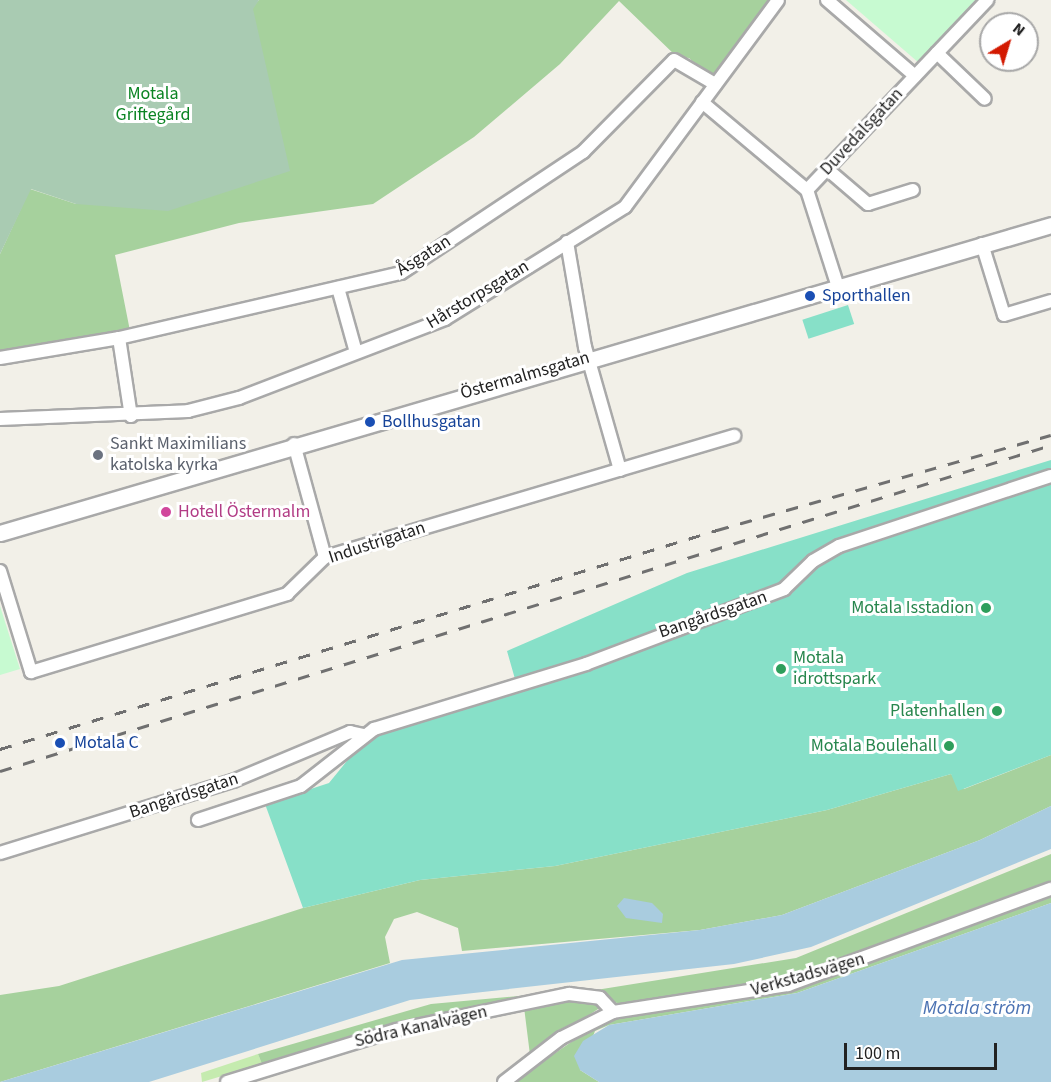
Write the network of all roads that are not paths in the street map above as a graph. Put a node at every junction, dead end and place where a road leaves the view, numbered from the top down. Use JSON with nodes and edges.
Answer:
{"nodes":[{"id":1,"x":778,"y":0,"type":"edge"},
{"id":2,"x":827,"y":0,"type":"edge"},
{"id":3,"x":987,"y":0,"type":"edge"},
{"id":4,"x":936,"y":53,"type":"junction"},
{"id":5,"x":915,"y":76,"type":"junction"},
{"id":6,"x":715,"y":84,"type":"junction"},
{"id":7,"x":985,"y":99,"type":"dead end"},
{"id":8,"x":702,"y":102,"type":"junction"},
{"id":9,"x":827,"y":169,"type":"junction"},
{"id":10,"x":807,"y":190,"type":"junction"},
{"id":11,"x":913,"y":190,"type":"dead end"},
{"id":12,"x":1051,"y":225,"type":"edge"},
{"id":13,"x":567,"y":242,"type":"junction"},
{"id":14,"x":982,"y":244,"type":"junction"},
{"id":15,"x":838,"y":287,"type":"junction"},
{"id":16,"x":338,"y":288,"type":"junction"},
{"id":17,"x":1051,"y":301,"type":"edge"},
{"id":18,"x":119,"y":338,"type":"junction"},
{"id":19,"x":355,"y":349,"type":"junction"},
{"id":20,"x":0,"y":358,"type":"edge"},
{"id":21,"x":589,"y":358,"type":"junction"},
{"id":22,"x":131,"y":416,"type":"junction"},
{"id":23,"x":0,"y":419,"type":"edge"},
{"id":24,"x":734,"y":436,"type":"dead end"},
{"id":25,"x":294,"y":444,"type":"junction"},
{"id":26,"x":620,"y":470,"type":"junction"},
{"id":27,"x":1051,"y":476,"type":"edge"},
{"id":28,"x":0,"y":533,"type":"edge"},
{"id":29,"x":326,"y":557,"type":"junction"},
{"id":30,"x":0,"y":571,"type":"edge"},
{"id":31,"x":363,"y":735,"type":"junction"},
{"id":32,"x":198,"y":820,"type":"dead end"},
{"id":33,"x":0,"y":853,"type":"edge"},
{"id":34,"x":1051,"y":889,"type":"edge"},
{"id":35,"x":613,"y":1012,"type":"junction"},
{"id":36,"x":227,"y":1082,"type":"edge"},
{"id":37,"x":504,"y":1082,"type":"edge"}],
"edges":[{"from":1,"to":6,"type":"street","name":"Hårstorpsgatan"},
{"from":2,"to":5,"type":"street"},
{"from":3,"to":4,"type":"street","name":"Duvedalsgatan"},
{"from":4,"to":5,"type":"street","name":"Duvedalsgatan"},
{"from":4,"to":7,"type":"street"},
{"from":5,"to":9,"type":"street","name":"Duvedalsgatan"},
{"from":6,"to":8,"type":"street","name":"Hårstorpsgatan"},
{"from":6,"to":16,"type":"street","name":"Åsgatan"},
{"from":8,"to":10,"type":"street"},
{"from":8,"to":13,"type":"street","name":"Hårstorpsgatan"},
{"from":9,"to":10,"type":"street","name":"Duvedalsgatan"},
{"from":9,"to":11,"type":"street"},
{"from":10,"to":15,"type":"street","name":"Duvedalsgatan"},
{"from":12,"to":14,"type":"street","name":"Östermalmsgatan"},
{"from":13,"to":19,"type":"street","name":"Hårstorpsgatan"},
{"from":13,"to":21,"type":"street"},
{"from":14,"to":15,"type":"street","name":"Östermalmsgatan"},
{"from":14,"to":17,"type":"street"},
{"from":15,"to":21,"type":"street","name":"Östermalmsgatan"},
{"from":16,"to":18,"type":"street","name":"Åsgatan"},
{"from":16,"to":19,"type":"street"},
{"from":18,"to":20,"type":"street","name":"Åsgatan"},
{"from":18,"to":22,"type":"street"},
{"from":19,"to":22,"type":"street","name":"Hårstorpsgatan"},
{"from":21,"to":25,"type":"street","name":"Östermalmsgatan"},
{"from":21,"to":26,"type":"street"},
{"from":22,"to":23,"type":"street","name":"Hårstorpsgatan"},
{"from":24,"to":26,"type":"street","name":"Industrigatan"},
{"from":25,"to":28,"type":"street","name":"Östermalmsgatan"},
{"from":25,"to":29,"type":"street"},
{"from":26,"to":29,"type":"street","name":"Industrigatan"},
{"from":27,"to":31,"type":"street","name":"Bangårdsgatan"},
{"from":29,"to":30,"type":"street","name":"Industrigatan"},
{"from":31,"to":32,"type":"street","name":"Bangårdsgatan"},
{"from":31,"to":33,"type":"street","name":"Bangårdsgatan"},
{"from":34,"to":35,"type":"street","name":"Verkstadsvägen"},
{"from":35,"to":36,"type":"street","name":"Södra Kanalvägen"},
{"from":35,"to":37,"type":"street","name":"Verkstadsvägen"}]}
